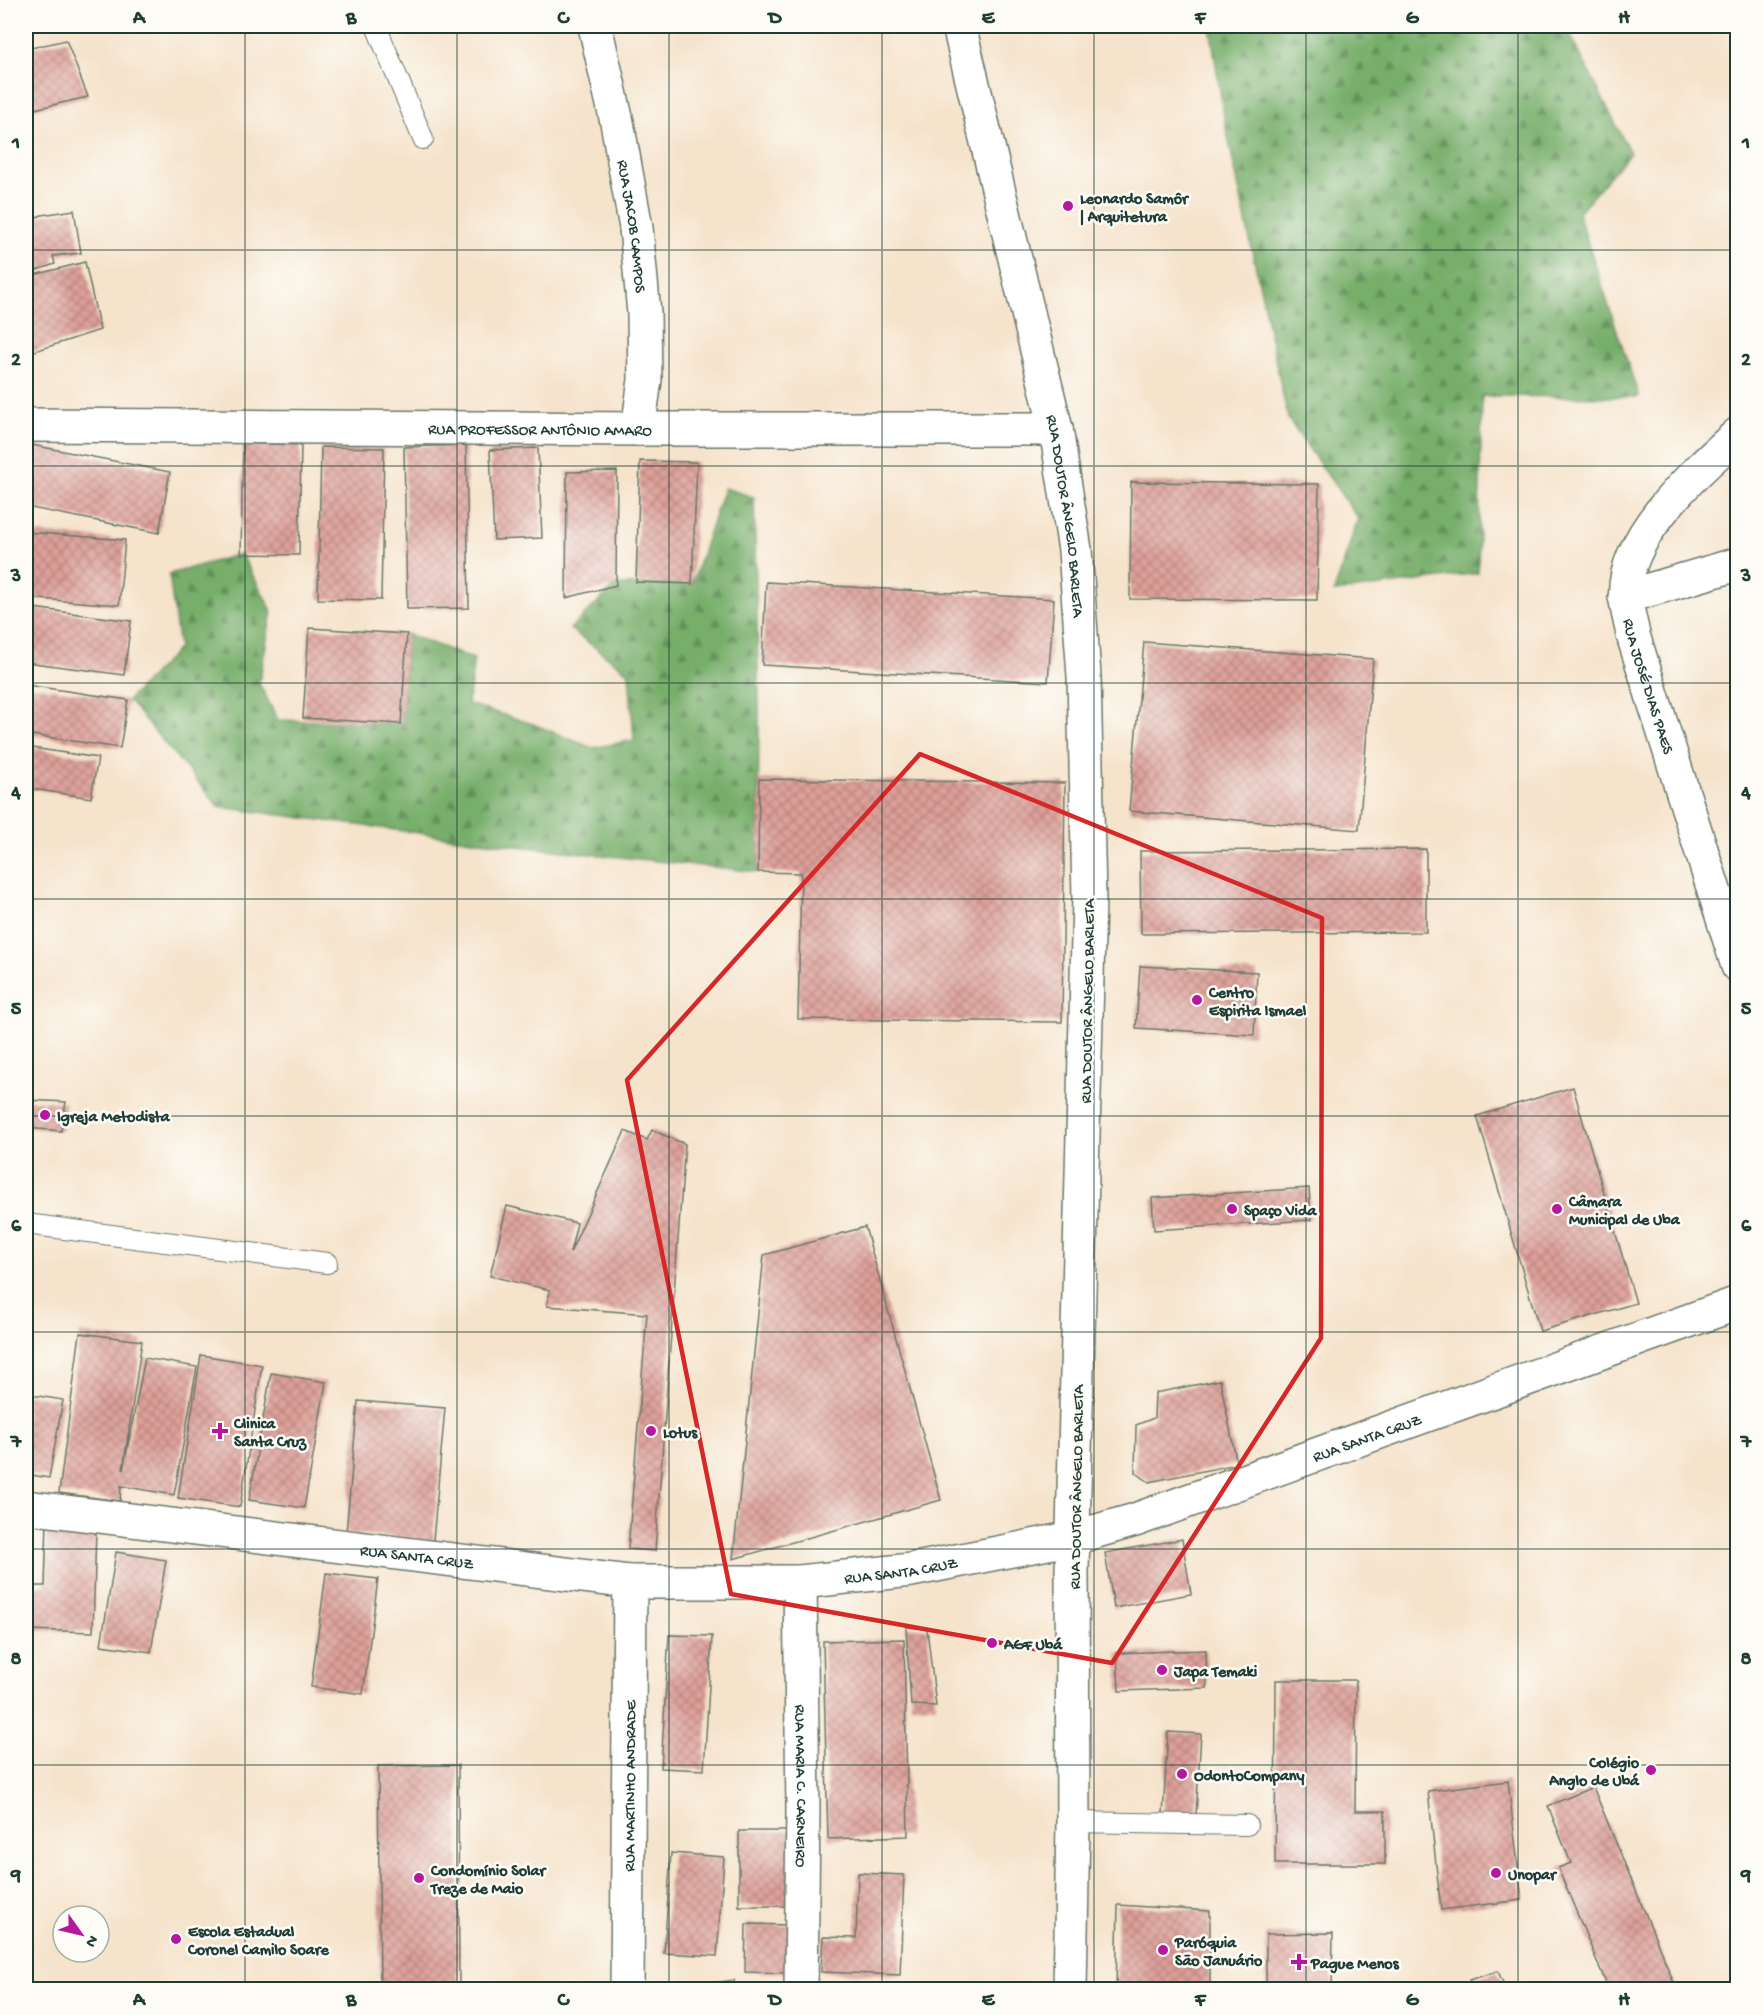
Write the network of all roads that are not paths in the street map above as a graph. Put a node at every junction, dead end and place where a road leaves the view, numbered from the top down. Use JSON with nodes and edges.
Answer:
{"nodes":[{"id":1,"x":376,"y":26,"type":"edge"},
{"id":2,"x":595,"y":26,"type":"edge"},
{"id":3,"x":959,"y":26,"type":"edge"},
{"id":4,"x":423,"y":139,"type":"dead end"},
{"id":5,"x":26,"y":425,"type":"edge"},
{"id":6,"x":638,"y":429,"type":"junction"},
{"id":7,"x":1056,"y":429,"type":"junction"},
{"id":8,"x":1737,"y":434,"type":"edge"},
{"id":9,"x":1737,"y":564,"type":"edge"},
{"id":10,"x":1625,"y":597,"type":"junction"},
{"id":11,"x":1737,"y":966,"type":"edge"},
{"id":12,"x":26,"y":1224,"type":"edge"},
{"id":13,"x":327,"y":1263,"type":"dead end"},
{"id":14,"x":1737,"y":1303,"type":"edge"},
{"id":15,"x":26,"y":1507,"type":"edge"},
{"id":16,"x":1073,"y":1538,"type":"junction"},
{"id":17,"x":630,"y":1582,"type":"junction"},
{"id":18,"x":800,"y":1582,"type":"junction"},
{"id":19,"x":1073,"y":1822,"type":"junction"},
{"id":20,"x":1247,"y":1825,"type":"dead end"},
{"id":21,"x":627,"y":1989,"type":"edge"},
{"id":22,"x":801,"y":1989,"type":"edge"},
{"id":23,"x":1070,"y":1989,"type":"edge"}],
"edges":[{"from":1,"to":4,"type":"lane"},
{"from":2,"to":6,"type":"street","name":"RUA JACOB CAMPOS"},
{"from":3,"to":7,"type":"street","name":"RUA DOUTOR ÂNGELO BARLETA"},
{"from":5,"to":6,"type":"street","name":"RUA PROFESSOR ANTÔNIO AMARO"},
{"from":6,"to":7,"type":"street","name":"RUA PROFESSOR ANTÔNIO AMARO"},
{"from":7,"to":16,"type":"street","name":"RUA DOUTOR ÂNGELO BARLETA"},
{"from":8,"to":10,"type":"street","name":"RUA JOSÉ DIAS PAES"},
{"from":9,"to":10,"type":"street"},
{"from":10,"to":11,"type":"street","name":"RUA JOSÉ DIAS PAES"},
{"from":12,"to":13,"type":"lane"},
{"from":14,"to":16,"type":"street","name":"RUA SANTA CRUZ"},
{"from":15,"to":17,"type":"street","name":"RUA SANTA CRUZ"},
{"from":16,"to":18,"type":"street","name":"RUA SANTA CRUZ"},
{"from":16,"to":19,"type":"street","name":"RUA DOUTOR ÂNGELO BARLETA"},
{"from":17,"to":18,"type":"street","name":"RUA SANTA CRUZ"},
{"from":17,"to":21,"type":"street","name":"RUA MARTINHO ANDRADE"},
{"from":18,"to":22,"type":"street","name":"RUA MARIA C. CARNEIRO"},
{"from":19,"to":20,"type":"lane"},
{"from":19,"to":23,"type":"street","name":"RUA DOUTOR ÂNGELO BARLETA"}]}
